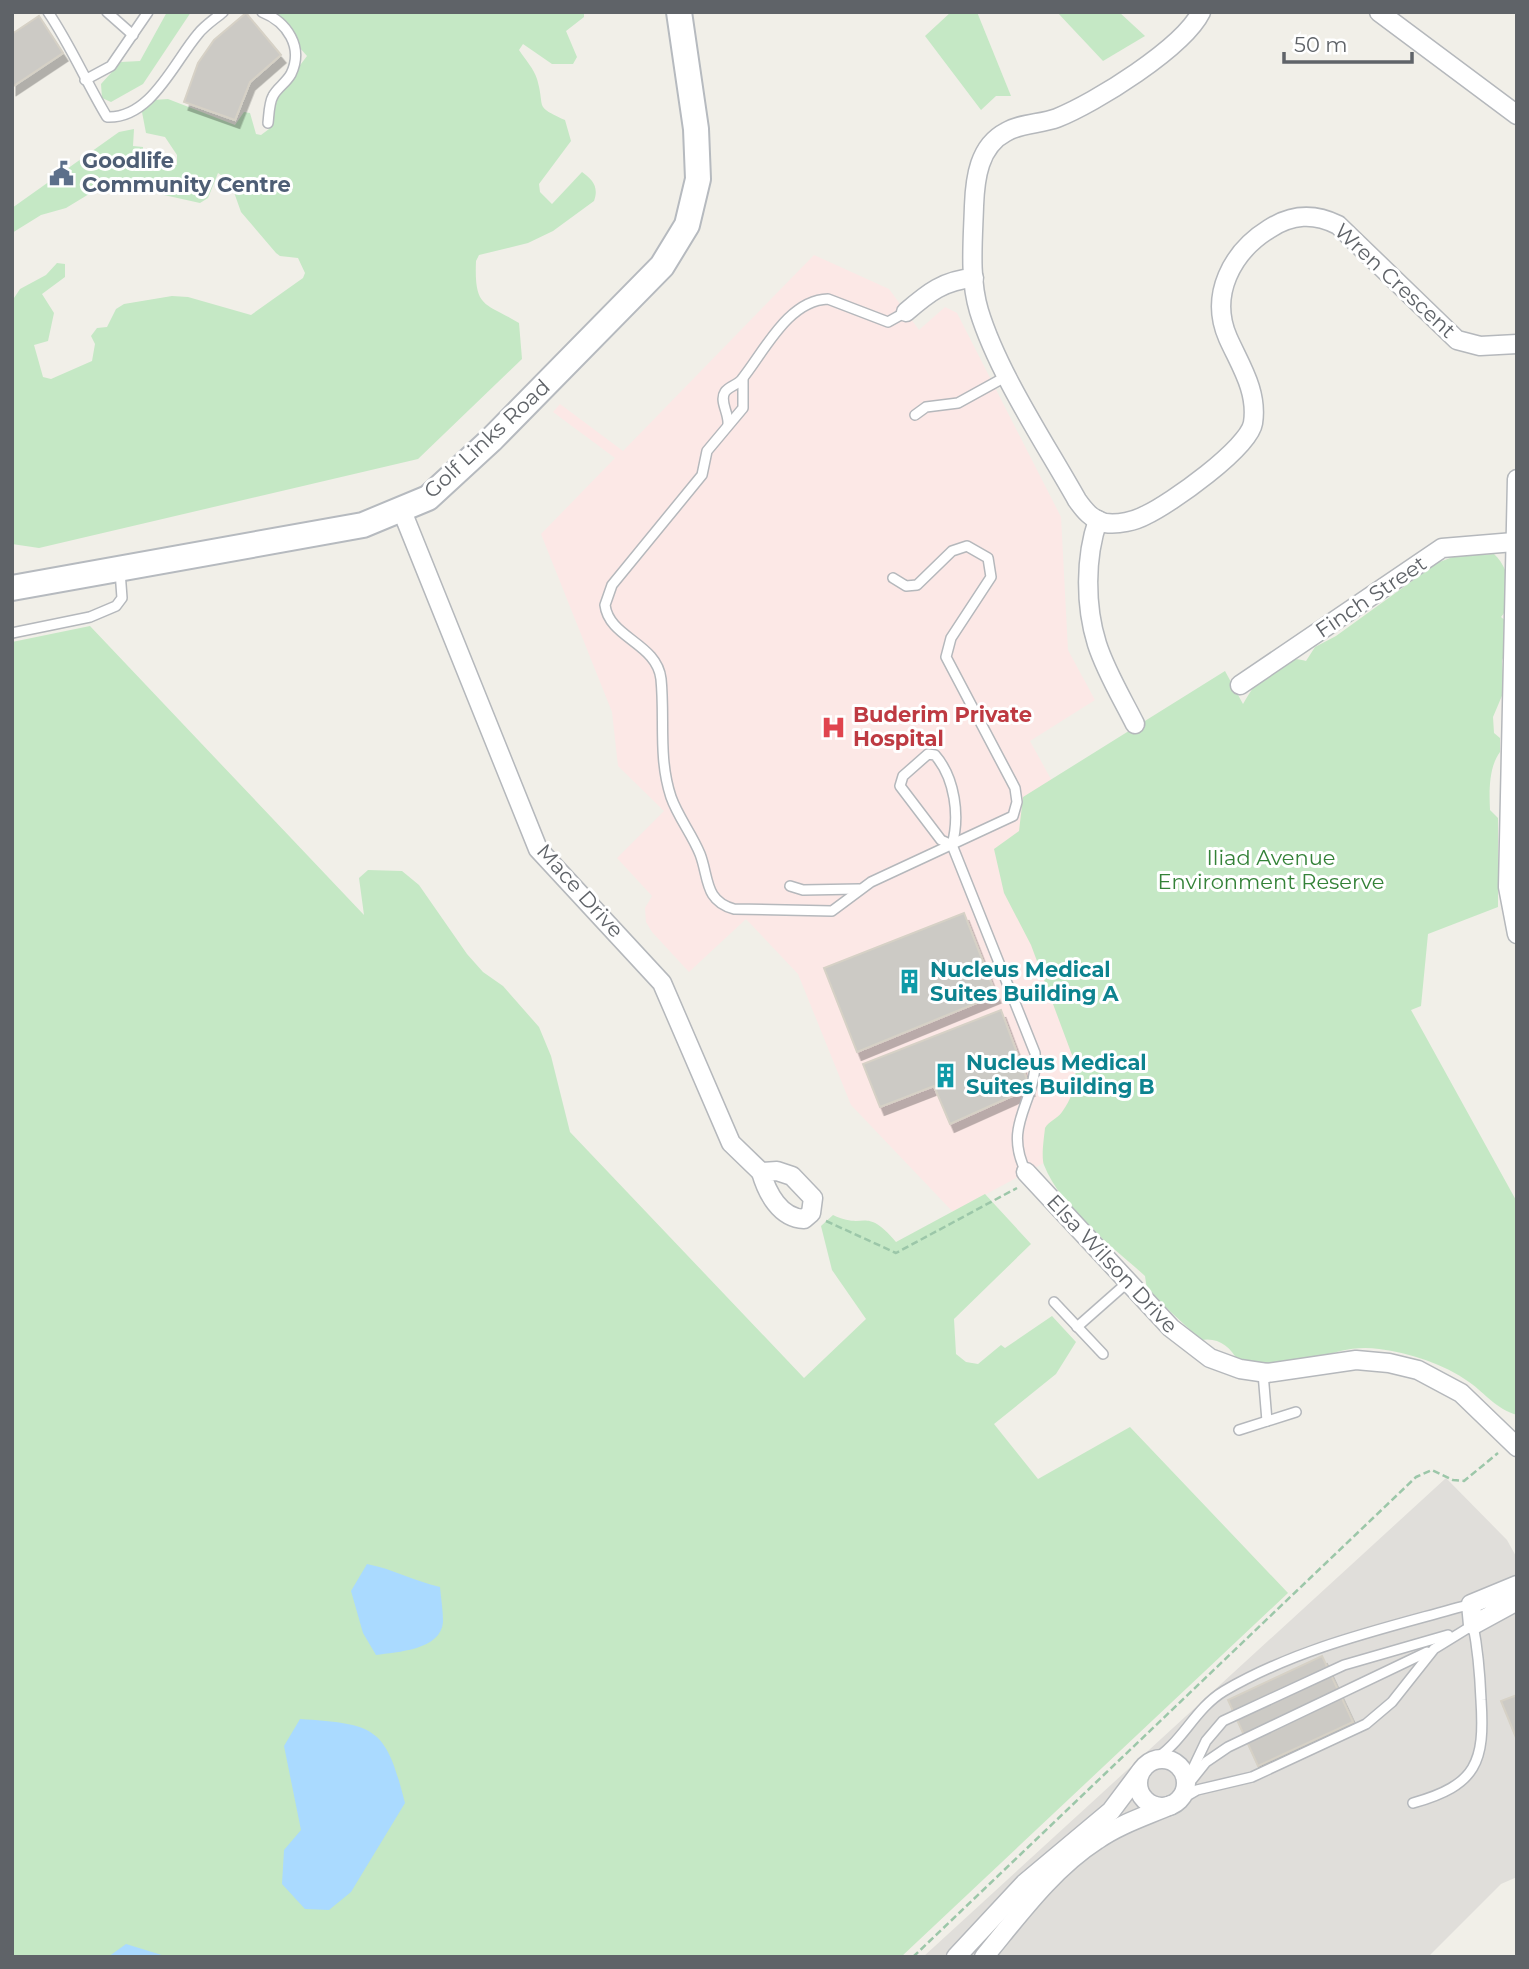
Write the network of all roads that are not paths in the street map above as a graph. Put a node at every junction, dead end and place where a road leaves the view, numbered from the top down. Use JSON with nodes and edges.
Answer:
{"nodes":[{"id":1,"x":48,"y":12,"type":"edge"},
{"id":2,"x":107,"y":12,"type":"edge"},
{"id":3,"x":148,"y":12,"type":"edge"},
{"id":4,"x":223,"y":12,"type":"edge"},
{"id":5,"x":262,"y":12,"type":"edge"},
{"id":6,"x":679,"y":12,"type":"edge"},
{"id":7,"x":1201,"y":12,"type":"edge"},
{"id":8,"x":1379,"y":12,"type":"edge"},
{"id":9,"x":133,"y":35,"type":"junction"},
{"id":10,"x":85,"y":80,"type":"junction"},
{"id":11,"x":1517,"y":115,"type":"edge"},
{"id":12,"x":268,"y":123,"type":"dead end"},
{"id":13,"x":974,"y":278,"type":"junction"},
{"id":14,"x":906,"y":313,"type":"joint"},
{"id":15,"x":1517,"y":344,"type":"edge"},
{"id":16,"x":1008,"y":375,"type":"junction"},
{"id":17,"x":743,"y":379,"type":"junction"},
{"id":18,"x":915,"y":415,"type":"dead end"},
{"id":19,"x":728,"y":424,"type":"junction"},
{"id":20,"x":1517,"y":479,"type":"edge"},
{"id":21,"x":402,"y":511,"type":"junction"},
{"id":22,"x":1098,"y":520,"type":"junction"},
{"id":23,"x":1514,"y":542,"type":"junction"},
{"id":24,"x":120,"y":570,"type":"junction"},
{"id":25,"x":893,"y":578,"type":"dead end"},
{"id":26,"x":12,"y":588,"type":"edge"},
{"id":27,"x":12,"y":633,"type":"edge"},
{"id":28,"x":1240,"y":685,"type":"dead end"},
{"id":29,"x":1135,"y":724,"type":"dead end"},
{"id":30,"x":952,"y":845,"type":"junction"},
{"id":31,"x":790,"y":886,"type":"dead end"},
{"id":32,"x":1512,"y":887,"type":"edge"},
{"id":33,"x":861,"y":889,"type":"junction"},
{"id":34,"x":1517,"y":934,"type":"edge"},
{"id":35,"x":761,"y":1172,"type":"junction"},
{"id":36,"x":1029,"y":1176,"type":"joint"},
{"id":37,"x":1128,"y":1282,"type":"junction"},
{"id":38,"x":1054,"y":1302,"type":"dead end"},
{"id":39,"x":1077,"y":1327,"type":"junction"},
{"id":40,"x":1104,"y":1354,"type":"dead end"},
{"id":41,"x":1264,"y":1373,"type":"junction"},
{"id":42,"x":1296,"y":1412,"type":"dead end"},
{"id":43,"x":1267,"y":1421,"type":"junction"},
{"id":44,"x":1238,"y":1430,"type":"dead end"},
{"id":45,"x":1513,"y":1448,"type":"edge"},
{"id":46,"x":1517,"y":1585,"type":"edge"},
{"id":47,"x":1517,"y":1601,"type":"edge"},
{"id":48,"x":1471,"y":1604,"type":"junction"},
{"id":49,"x":1468,"y":1628,"type":"junction"},
{"id":50,"x":1440,"y":1644,"type":"junction"},
{"id":51,"x":1146,"y":1766,"type":"junction"},
{"id":52,"x":1180,"y":1795,"type":"junction"},
{"id":53,"x":1413,"y":1803,"type":"dead end"},
{"id":54,"x":998,"y":1939,"type":"junction"},
{"id":55,"x":960,"y":1954,"type":"edge"},
{"id":56,"x":984,"y":1957,"type":"edge"},
{"id":57,"x":990,"y":1957,"type":"edge"}],
"edges":[{"from":1,"to":10,"type":"lane"},
{"from":2,"to":9,"type":"lane"},
{"from":3,"to":9,"type":"lane"},
{"from":4,"to":10,"type":"lane"},
{"from":5,"to":12,"type":"lane"},
{"from":6,"to":21,"type":"main road","name":"Golf Links Road"},
{"from":7,"to":13,"type":"street"},
{"from":8,"to":11,"type":"street"},
{"from":9,"to":10,"type":"lane"},
{"from":13,"to":14,"type":"street"},
{"from":13,"to":16,"type":"street"},
{"from":14,"to":17,"type":"lane"},
{"from":15,"to":22,"type":"street","name":"Wren Crescent"},
{"from":16,"to":18,"type":"lane"},
{"from":16,"to":22,"type":"street"},
{"from":17,"to":19,"type":"lane"},
{"from":17,"to":19,"type":"lane"},
{"from":19,"to":33,"type":"lane"},
{"from":20,"to":23,"type":"street"},
{"from":21,"to":24,"type":"main road","name":"Golf Links Road"},
{"from":21,"to":35,"type":"street","name":"Mace Drive"},
{"from":22,"to":29,"type":"street"},
{"from":23,"to":28,"type":"street","name":"Finch Street"},
{"from":23,"to":32,"type":"street"},
{"from":24,"to":26,"type":"main road","name":"Golf Links Road"},
{"from":24,"to":27,"type":"lane"},
{"from":25,"to":30,"type":"lane"},
{"from":30,"to":30,"type":"lane"},
{"from":30,"to":33,"type":"lane"},
{"from":30,"to":36,"type":"lane"},
{"from":31,"to":33,"type":"lane"},
{"from":32,"to":34,"type":"street"},
{"from":35,"to":35,"type":"street","name":"Mace Drive"},
{"from":36,"to":37,"type":"street","name":"Elsa Wilson Drive"},
{"from":37,"to":39,"type":"lane"},
{"from":37,"to":41,"type":"street","name":"Elsa Wilson Drive"},
{"from":38,"to":39,"type":"lane"},
{"from":39,"to":40,"type":"lane"},
{"from":41,"to":43,"type":"lane"},
{"from":41,"to":45,"type":"street","name":"Elsa Wilson Drive"},
{"from":42,"to":43,"type":"lane"},
{"from":43,"to":44,"type":"lane"},
{"from":46,"to":48,"type":"street"},
{"from":47,"to":49,"type":"street"},
{"from":48,"to":49,"type":"street"},
{"from":48,"to":51,"type":"lane"},
{"from":49,"to":50,"type":"lane"},
{"from":49,"to":52,"type":"lane"},
{"from":49,"to":53,"type":"lane"},
{"from":50,"to":52,"type":"lane"},
{"from":50,"to":52,"type":"lane"},
{"from":51,"to":52,"type":"street"},
{"from":51,"to":52,"type":"street"},
{"from":51,"to":55,"type":"street"},
{"from":52,"to":54,"type":"street"},
{"from":54,"to":56,"type":"street"},
{"from":54,"to":57,"type":"lane"}]}
